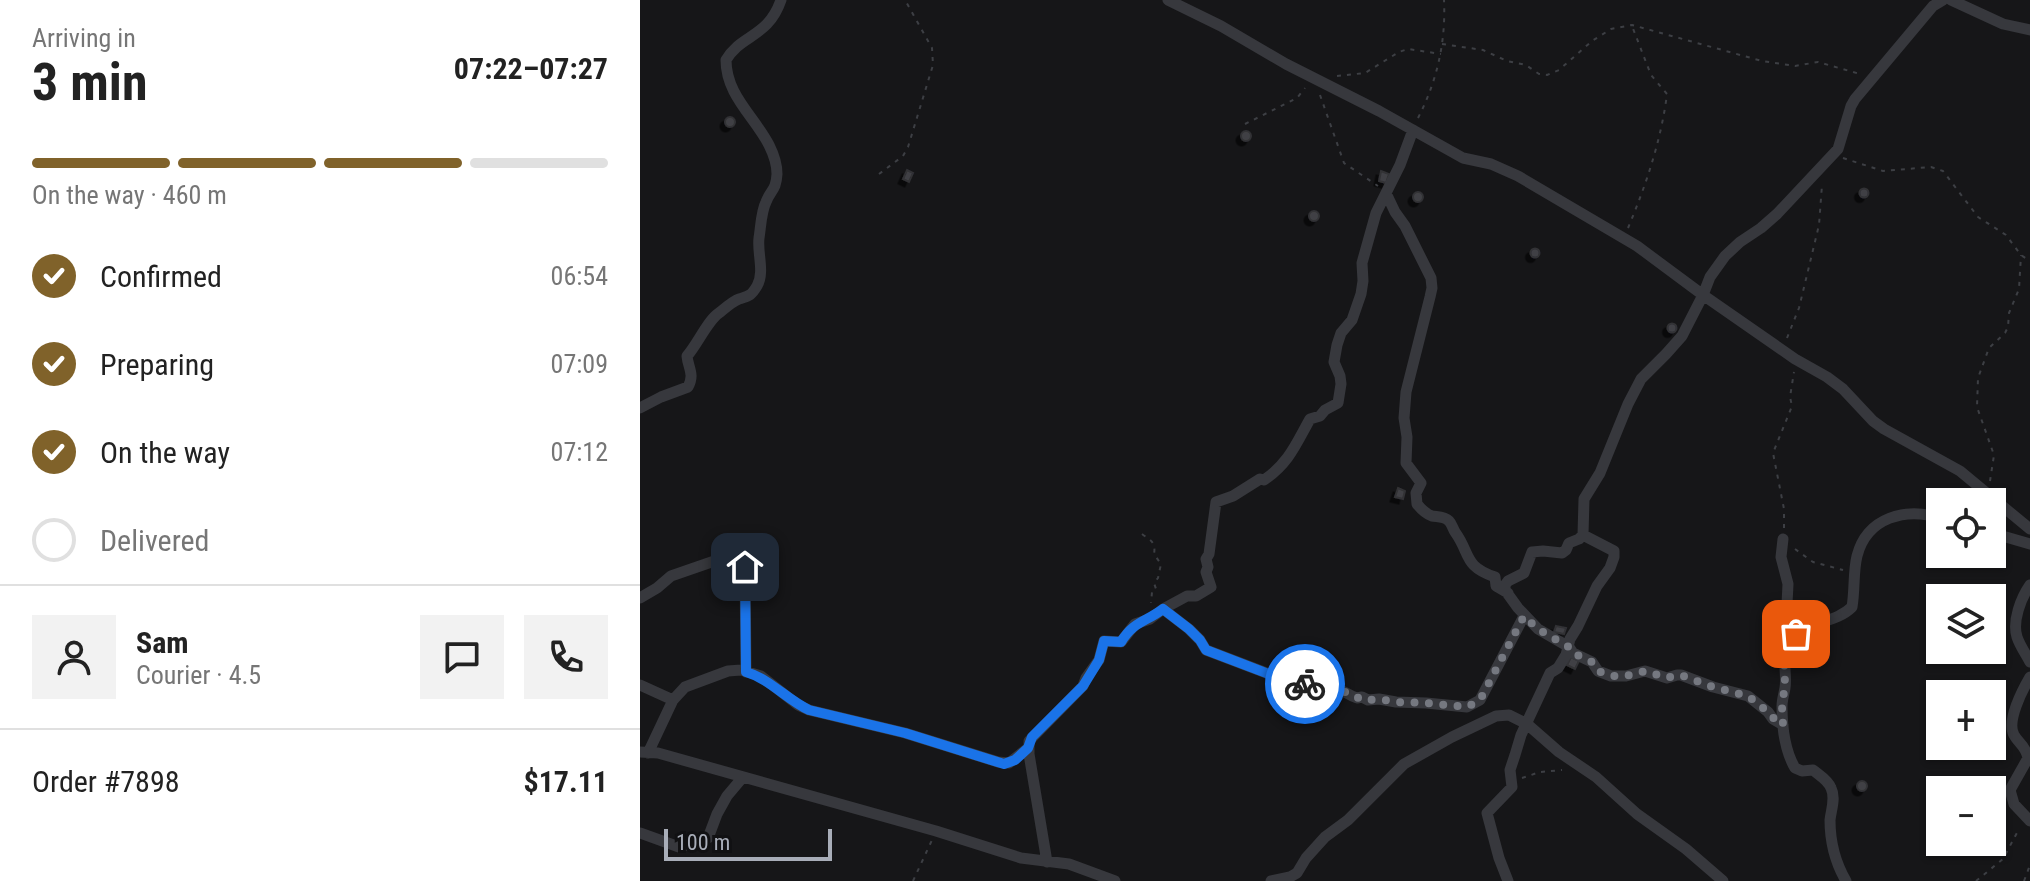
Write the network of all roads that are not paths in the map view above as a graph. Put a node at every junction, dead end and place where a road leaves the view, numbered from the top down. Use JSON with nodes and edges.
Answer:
{"nodes":[{"id":1,"x":781,"y":0,"type":"edge"},
{"id":2,"x":1168,"y":0,"type":"edge"},
{"id":3,"x":1943,"y":0,"type":"edge"},
{"id":4,"x":1951,"y":0,"type":"edge"},
{"id":5,"x":2030,"y":30,"type":"edge"},
{"id":6,"x":1413,"y":130,"type":"junction"},
{"id":7,"x":1386,"y":193,"type":"junction"},
{"id":8,"x":1703,"y":295,"type":"junction"},
{"id":9,"x":640,"y":408,"type":"edge"},
{"id":10,"x":1926,"y":516,"type":"edge"},
{"id":11,"x":2030,"y":529,"type":"edge"},
{"id":12,"x":1583,"y":535,"type":"junction"},
{"id":13,"x":2006,"y":537,"type":"edge"},
{"id":14,"x":1783,"y":539,"type":"road end"},
{"id":15,"x":2030,"y":544,"type":"edge"},
{"id":16,"x":2030,"y":585,"type":"edge"},
{"id":17,"x":1508,"y":593,"type":"junction"},
{"id":18,"x":640,"y":598,"type":"edge"},
{"id":19,"x":1158,"y":612,"type":"junction"},
{"id":20,"x":1524,"y":616,"type":"junction"},
{"id":21,"x":1796,"y":634,"type":"junction"},
{"id":22,"x":1569,"y":647,"type":"junction"},
{"id":23,"x":2030,"y":662,"type":"edge"},
{"id":24,"x":746,"y":672,"type":"junction"},
{"id":25,"x":2030,"y":677,"type":"edge"},
{"id":26,"x":640,"y":685,"type":"edge"},
{"id":27,"x":673,"y":700,"type":"junction"},
{"id":28,"x":1527,"y":724,"type":"junction"},
{"id":29,"x":1783,"y":725,"type":"junction"},
{"id":30,"x":1028,"y":748,"type":"junction"},
{"id":31,"x":644,"y":752,"type":"edge"},
{"id":32,"x":743,"y":777,"type":"junction"},
{"id":33,"x":2029,"y":820,"type":"edge"},
{"id":34,"x":640,"y":833,"type":"edge"},
{"id":35,"x":1047,"y":862,"type":"junction"},
{"id":36,"x":1115,"y":881,"type":"edge"},
{"id":37,"x":1271,"y":881,"type":"edge"},
{"id":38,"x":1508,"y":881,"type":"edge"},
{"id":39,"x":1723,"y":881,"type":"edge"},
{"id":40,"x":1846,"y":881,"type":"edge"}],
"edges":[{"from":1,"to":9,"type":"street"},
{"from":2,"to":6,"type":"street"},
{"from":3,"to":8,"type":"street"},
{"from":4,"to":5,"type":"street"},
{"from":6,"to":7,"type":"street"},
{"from":6,"to":8,"type":"street"},
{"from":7,"to":17,"type":"street"},
{"from":7,"to":19,"type":"street"},
{"from":8,"to":11,"type":"street"},
{"from":8,"to":12,"type":"street"},
{"from":10,"to":21,"type":"street"},
{"from":12,"to":17,"type":"street"},
{"from":12,"to":22,"type":"street"},
{"from":13,"to":15,"type":"street"},
{"from":14,"to":21,"type":"street"},
{"from":16,"to":23,"type":"street"},
{"from":17,"to":20,"type":"street"},
{"from":18,"to":24,"type":"street"},
{"from":19,"to":20,"type":"street"},
{"from":19,"to":30,"type":"street"},
{"from":20,"to":22,"type":"street"},
{"from":21,"to":29,"type":"street"},
{"from":22,"to":28,"type":"street"},
{"from":22,"to":29,"type":"street"},
{"from":24,"to":27,"type":"street"},
{"from":24,"to":30,"type":"street"},
{"from":25,"to":33,"type":"street"},
{"from":26,"to":27,"type":"street"},
{"from":27,"to":31,"type":"street"},
{"from":28,"to":37,"type":"street"},
{"from":28,"to":38,"type":"street"},
{"from":28,"to":39,"type":"street"},
{"from":29,"to":40,"type":"street"},
{"from":30,"to":35,"type":"street"},
{"from":31,"to":32,"type":"street"},
{"from":32,"to":34,"type":"street"},
{"from":32,"to":35,"type":"street"},
{"from":35,"to":36,"type":"street"}]}
